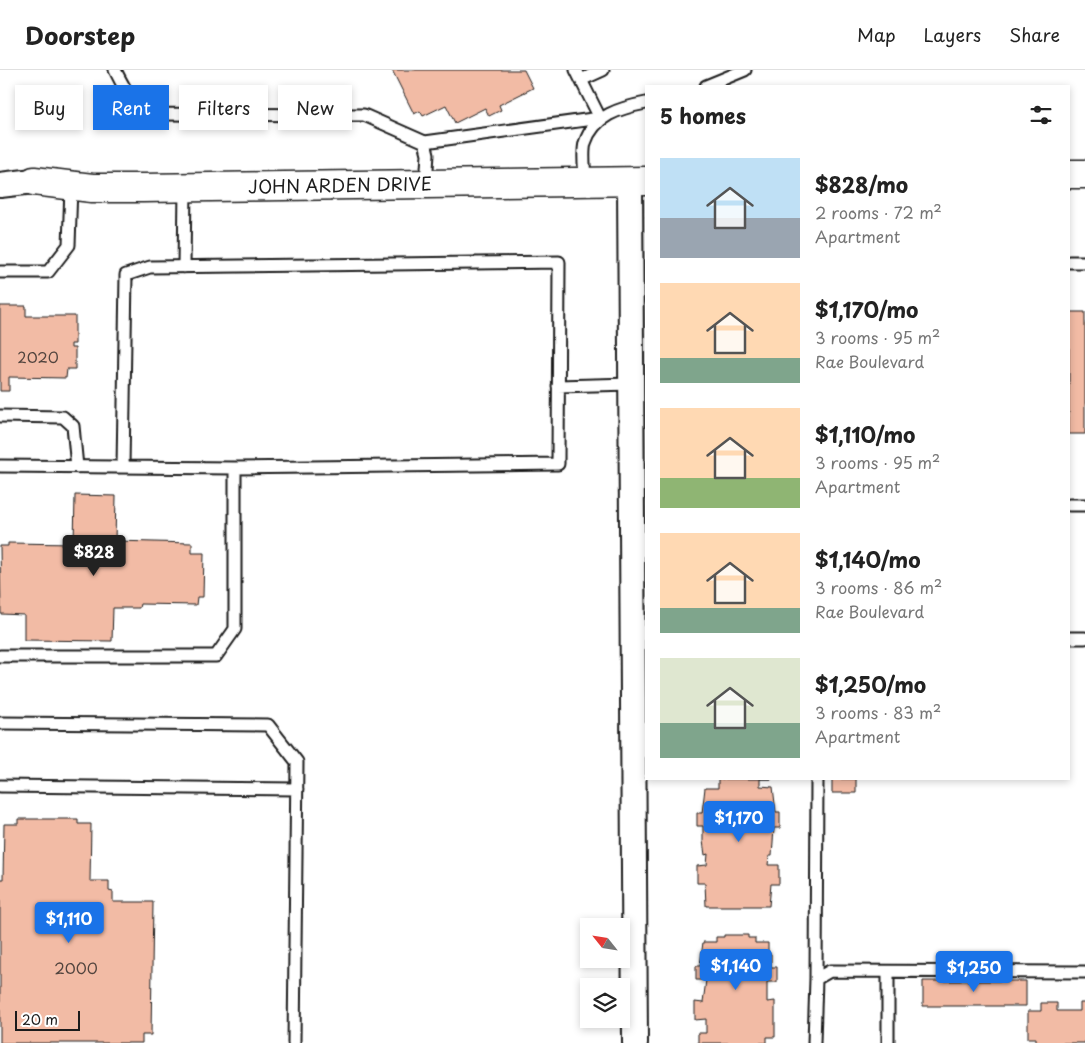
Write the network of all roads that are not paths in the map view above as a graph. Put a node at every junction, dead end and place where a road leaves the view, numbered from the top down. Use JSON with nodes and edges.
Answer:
{"nodes":[{"id":1,"x":115,"y":70,"type":"edge"},
{"id":2,"x":602,"y":70,"type":"edge"},
{"id":3,"x":745,"y":70,"type":"edge"},
{"id":4,"x":579,"y":75,"type":"edge"},
{"id":5,"x":708,"y":85,"type":"edge"},
{"id":6,"x":645,"y":102,"type":"edge"},
{"id":7,"x":600,"y":118,"type":"junction"},
{"id":8,"x":425,"y":142,"type":"junction"},
{"id":9,"x":1070,"y":174,"type":"edge"},
{"id":10,"x":1085,"y":174,"type":"edge"},
{"id":11,"x":34,"y":181,"type":"joint"},
{"id":12,"x":638,"y":181,"type":"edge"},
{"id":13,"x":585,"y":182,"type":"junction"},
{"id":14,"x":426,"y":184,"type":"junction"},
{"id":15,"x":0,"y":185,"type":"edge"},
{"id":16,"x":71,"y":187,"type":"junction"},
{"id":17,"x":185,"y":188,"type":"junction"},
{"id":18,"x":1070,"y":262,"type":"edge"},
{"id":19,"x":1085,"y":262,"type":"edge"},
{"id":20,"x":184,"y":266,"type":"junction"},
{"id":21,"x":0,"y":272,"type":"edge"},
{"id":22,"x":631,"y":384,"type":"junction"},
{"id":23,"x":558,"y":386,"type":"junction"},
{"id":24,"x":0,"y":416,"type":"edge"},
{"id":25,"x":0,"y":466,"type":"edge"},
{"id":26,"x":77,"y":467,"type":"junction"},
{"id":27,"x":123,"y":467,"type":"junction"},
{"id":28,"x":234,"y":468,"type":"junction"},
{"id":29,"x":1085,"y":504,"type":"edge"},
{"id":30,"x":1070,"y":505,"type":"edge"},
{"id":31,"x":1070,"y":638,"type":"edge"},
{"id":32,"x":1085,"y":638,"type":"edge"},
{"id":33,"x":0,"y":656,"type":"edge"},
{"id":34,"x":0,"y":722,"type":"edge"},
{"id":35,"x":817,"y":780,"type":"edge"},
{"id":36,"x":0,"y":786,"type":"edge"},
{"id":37,"x":297,"y":789,"type":"junction"},
{"id":38,"x":888,"y":972,"type":"junction"},
{"id":39,"x":1085,"y":972,"type":"edge"},
{"id":40,"x":816,"y":979,"type":"junction"},
{"id":41,"x":294,"y":1043,"type":"edge"},
{"id":42,"x":635,"y":1043,"type":"edge"},
{"id":43,"x":814,"y":1043,"type":"edge"},
{"id":44,"x":888,"y":1043,"type":"edge"}],
"edges":[{"from":1,"to":8,"type":"lane"},
{"from":2,"to":4,"type":"lane"},
{"from":3,"to":5,"type":"lane"},
{"from":4,"to":7,"type":"lane"},
{"from":6,"to":7,"type":"lane"},
{"from":7,"to":8,"type":"lane"},
{"from":7,"to":13,"type":"lane"},
{"from":8,"to":14,"type":"lane"},
{"from":9,"to":10,"type":"street"},
{"from":11,"to":15,"type":"street"},
{"from":11,"to":16,"type":"street","name":"JOHN ARDEN DRIVE"},
{"from":12,"to":13,"type":"street","name":"JOHN ARDEN DRIVE"},
{"from":12,"to":22,"type":"street"},
{"from":13,"to":14,"type":"street","name":"JOHN ARDEN DRIVE"},
{"from":14,"to":17,"type":"street","name":"JOHN ARDEN DRIVE"},
{"from":16,"to":17,"type":"street","name":"JOHN ARDEN DRIVE"},
{"from":16,"to":21,"type":"lane"},
{"from":17,"to":20,"type":"lane"},
{"from":18,"to":19,"type":"lane"},
{"from":20,"to":23,"type":"lane"},
{"from":20,"to":27,"type":"lane"},
{"from":22,"to":23,"type":"lane"},
{"from":22,"to":42,"type":"street"},
{"from":23,"to":28,"type":"lane"},
{"from":24,"to":26,"type":"lane"},
{"from":25,"to":26,"type":"lane"},
{"from":26,"to":27,"type":"lane"},
{"from":27,"to":28,"type":"lane"},
{"from":28,"to":33,"type":"lane"},
{"from":29,"to":30,"type":"lane"},
{"from":31,"to":32,"type":"lane"},
{"from":34,"to":37,"type":"lane"},
{"from":35,"to":40,"type":"lane"},
{"from":36,"to":37,"type":"lane"},
{"from":37,"to":41,"type":"lane"},
{"from":38,"to":39,"type":"lane"},
{"from":38,"to":40,"type":"lane"},
{"from":38,"to":44,"type":"lane"},
{"from":40,"to":43,"type":"lane"}]}
